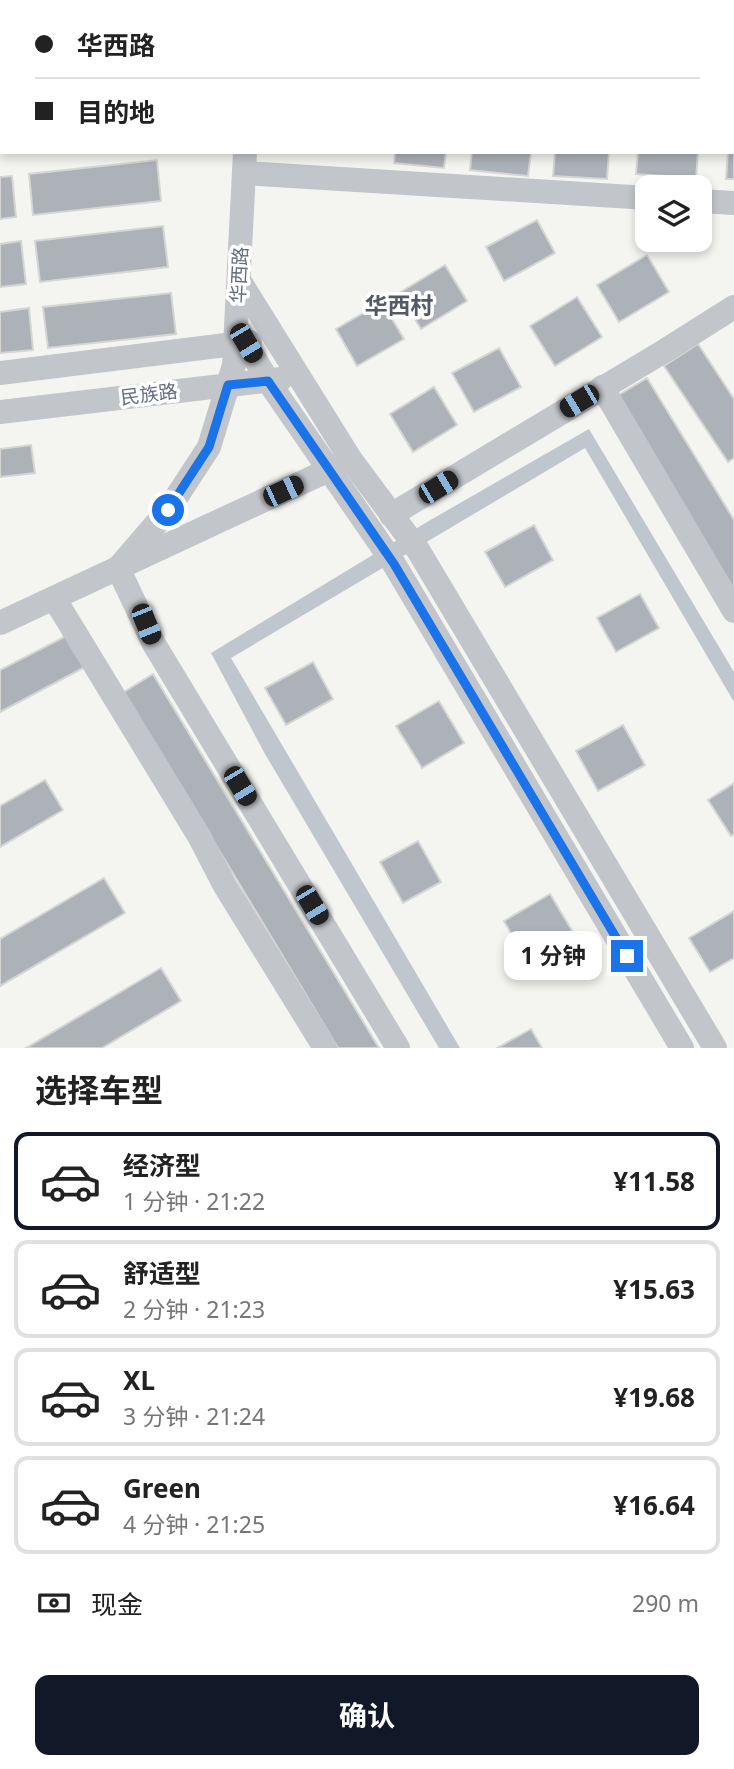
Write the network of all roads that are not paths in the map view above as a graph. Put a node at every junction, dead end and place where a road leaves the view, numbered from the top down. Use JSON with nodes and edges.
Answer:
{"nodes":[{"id":1,"x":244,"y":163,"type":"edge"},
{"id":2,"x":635,"y":197,"type":"edge"},
{"id":3,"x":712,"y":202,"type":"edge"},
{"id":4,"x":734,"y":203,"type":"edge"},
{"id":5,"x":239,"y":280,"type":"junction"},
{"id":6,"x":734,"y":306,"type":"edge"},
{"id":7,"x":239,"y":338,"type":"junction"},
{"id":8,"x":275,"y":340,"type":"junction"},
{"id":9,"x":0,"y":373,"type":"edge"},
{"id":10,"x":298,"y":377,"type":"junction"},
{"id":11,"x":268,"y":381,"type":"junction"},
{"id":12,"x":228,"y":385,"type":"junction"},
{"id":13,"x":602,"y":387,"type":"junction"},
{"id":14,"x":0,"y":412,"type":"edge"},
{"id":15,"x":340,"y":465,"type":"junction"},
{"id":16,"x":405,"y":532,"type":"junction"},
{"id":17,"x":118,"y":568,"type":"junction"},
{"id":18,"x":54,"y":598,"type":"junction"},
{"id":19,"x":734,"y":611,"type":"edge"},
{"id":20,"x":0,"y":623,"type":"edge"},
{"id":21,"x":325,"y":1048,"type":"edge"},
{"id":22,"x":398,"y":1048,"type":"edge"},
{"id":23,"x":682,"y":1048,"type":"edge"},
{"id":24,"x":715,"y":1048,"type":"edge"}],
"edges":[{"from":1,"to":2,"type":"street"},
{"from":1,"to":5,"type":"street","name":"华西路"},
{"from":3,"to":4,"type":"street"},
{"from":5,"to":7,"type":"street","name":"华西路"},
{"from":5,"to":8,"type":"street"},
{"from":6,"to":13,"type":"street"},
{"from":7,"to":8,"type":"street","name":"民族路"},
{"from":7,"to":9,"type":"street","name":"民族路"},
{"from":7,"to":11,"type":"street"},
{"from":7,"to":12,"type":"street","name":"华西路"},
{"from":8,"to":10,"type":"street"},
{"from":10,"to":11,"type":"street","name":"民族路"},
{"from":10,"to":15,"type":"street"},
{"from":11,"to":12,"type":"street","name":"民族路"},
{"from":11,"to":15,"type":"street"},
{"from":12,"to":14,"type":"street","name":"民族路"},
{"from":12,"to":17,"type":"street","name":"华西路"},
{"from":13,"to":16,"type":"street"},
{"from":13,"to":19,"type":"street"},
{"from":15,"to":16,"type":"street"},
{"from":15,"to":17,"type":"street"},
{"from":15,"to":23,"type":"street"},
{"from":16,"to":24,"type":"street"},
{"from":17,"to":18,"type":"street","name":"华西路"},
{"from":17,"to":22,"type":"street"},
{"from":18,"to":20,"type":"street","name":"华西路"},
{"from":18,"to":21,"type":"street"}]}
